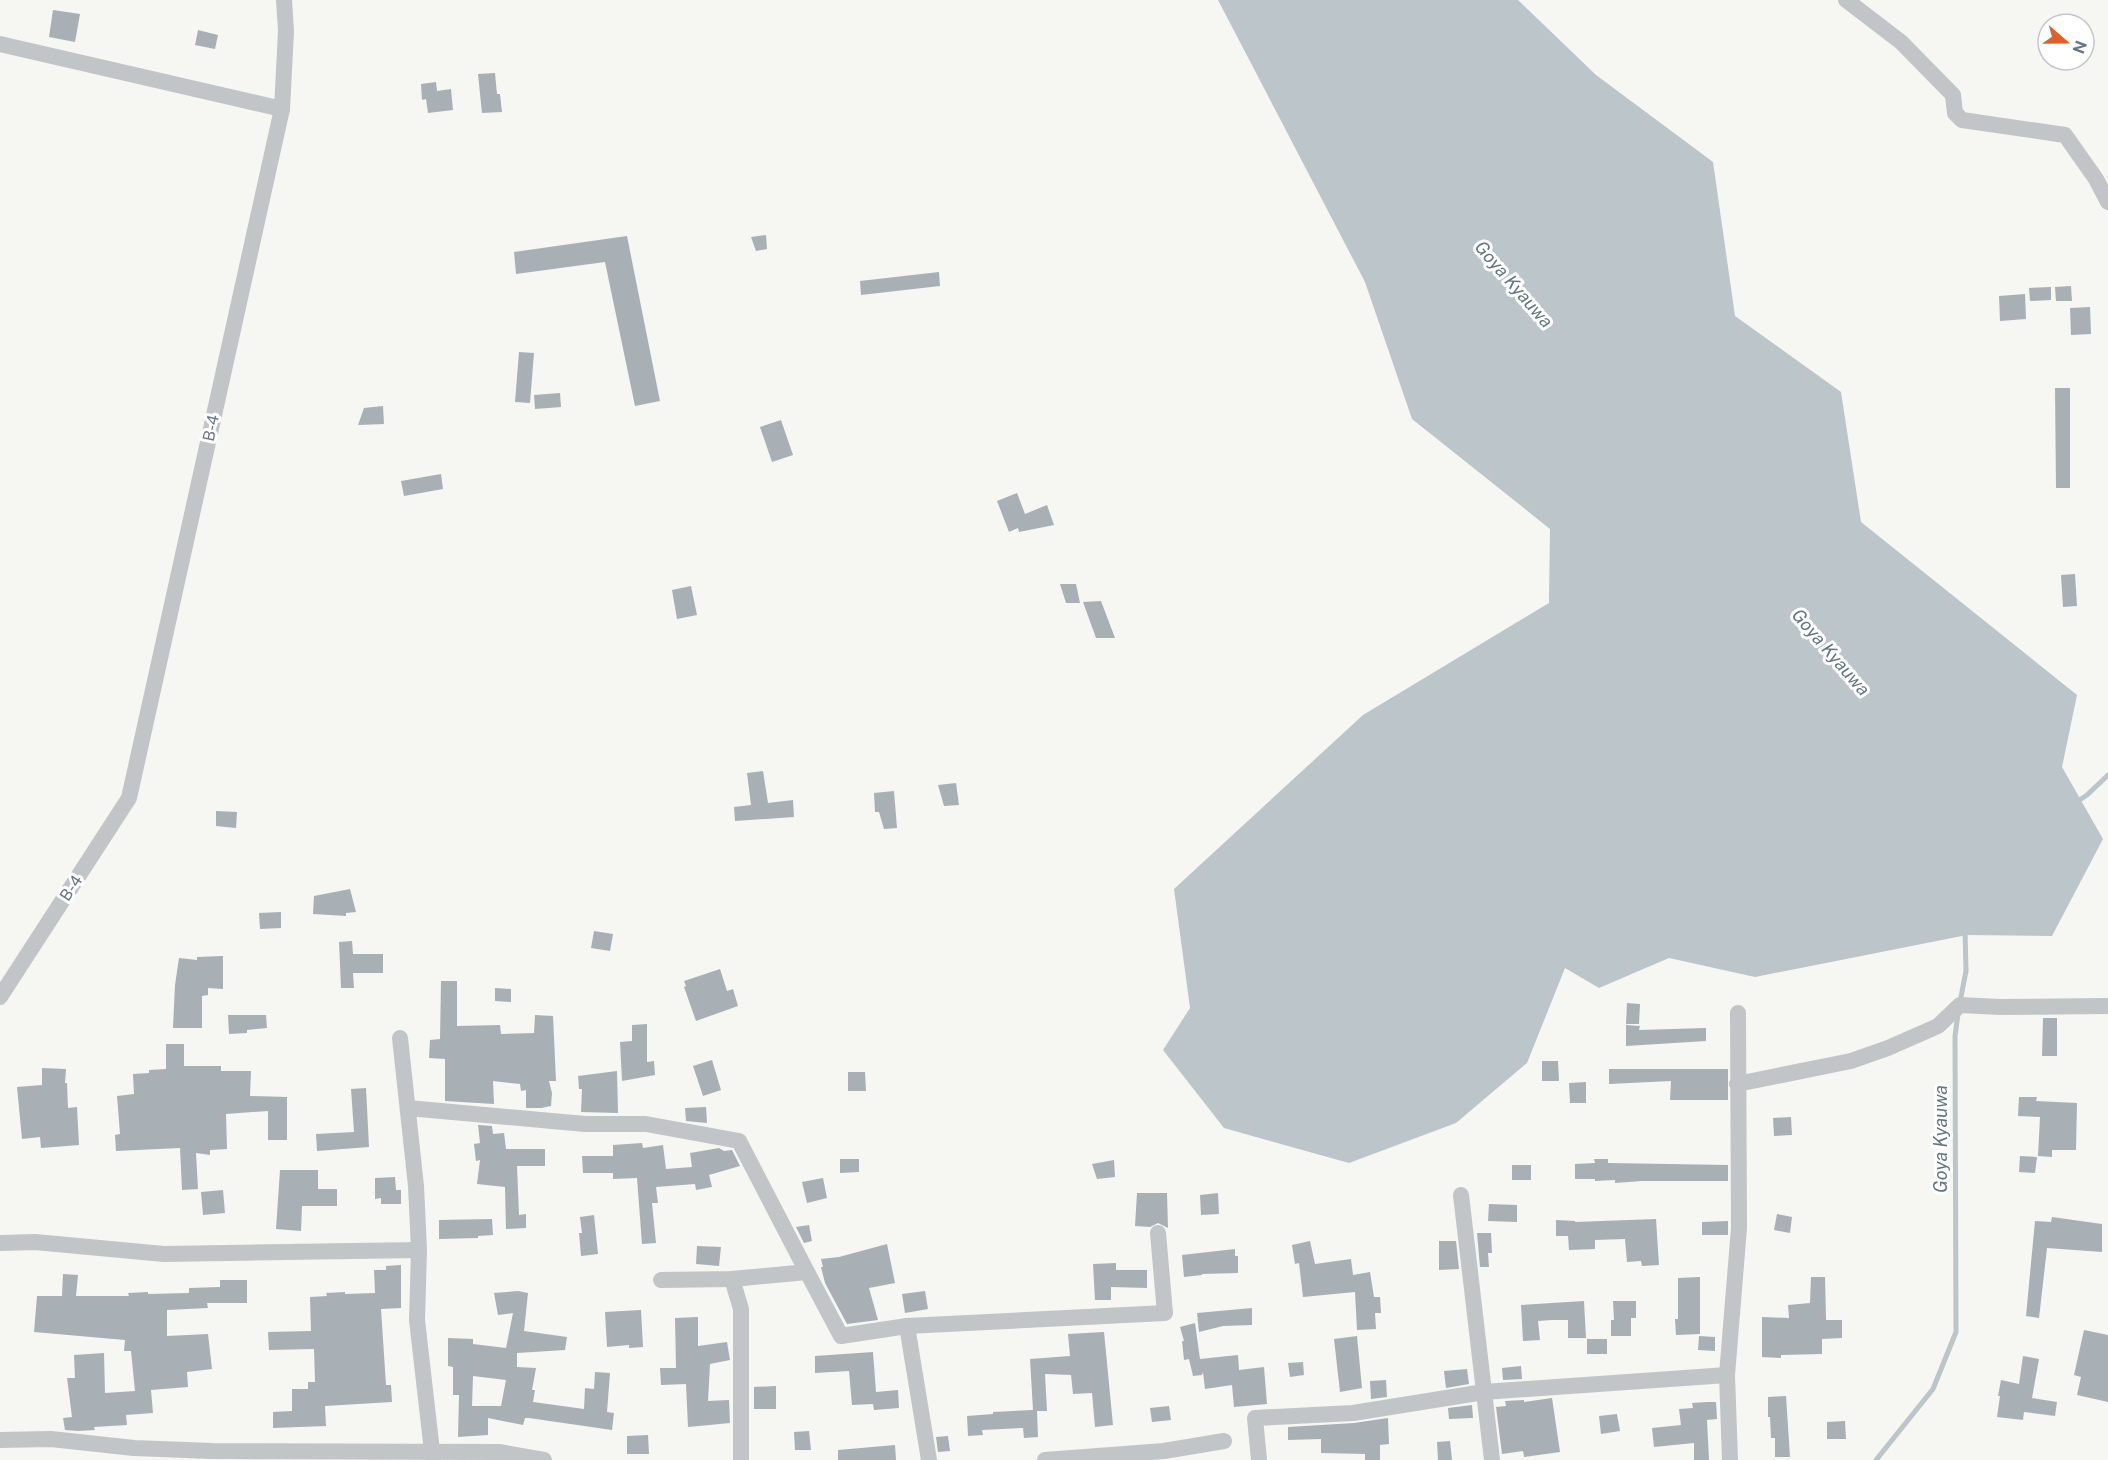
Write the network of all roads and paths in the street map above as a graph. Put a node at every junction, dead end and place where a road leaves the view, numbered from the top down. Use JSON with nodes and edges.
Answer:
{"nodes":[{"id":1,"x":284,"y":0,"type":"edge"},
{"id":2,"x":1846,"y":0,"type":"edge"},
{"id":3,"x":0,"y":44,"type":"edge"},
{"id":4,"x":282,"y":109,"type":"junction"},
{"id":5,"x":2108,"y":202,"type":"edge"},
{"id":6,"x":0,"y":997,"type":"edge"},
{"id":7,"x":2108,"y":1006,"type":"edge"},
{"id":8,"x":1738,"y":1013,"type":"dead end"},
{"id":9,"x":400,"y":1038,"type":"dead end"},
{"id":10,"x":1737,"y":1084,"type":"junction"},
{"id":11,"x":408,"y":1108,"type":"junction"},
{"id":12,"x":1461,"y":1195,"type":"dead end"},
{"id":13,"x":1158,"y":1233,"type":"dead end"},
{"id":14,"x":0,"y":1243,"type":"edge"},
{"id":15,"x":419,"y":1250,"type":"junction"},
{"id":16,"x":807,"y":1272,"type":"junction"},
{"id":17,"x":732,"y":1279,"type":"junction"},
{"id":18,"x":661,"y":1280,"type":"dead end"},
{"id":19,"x":907,"y":1326,"type":"junction"},
{"id":20,"x":1727,"y":1375,"type":"junction"},
{"id":21,"x":1484,"y":1392,"type":"junction"},
{"id":22,"x":0,"y":1440,"type":"edge"},
{"id":23,"x":1224,"y":1441,"type":"dead end"},
{"id":24,"x":135,"y":1454,"type":"edge"},
{"id":25,"x":432,"y":1456,"type":"edge"},
{"id":26,"x":544,"y":1460,"type":"edge"},
{"id":27,"x":741,"y":1460,"type":"edge"},
{"id":28,"x":929,"y":1460,"type":"edge"},
{"id":29,"x":1045,"y":1460,"type":"edge"},
{"id":30,"x":1259,"y":1460,"type":"edge"},
{"id":31,"x":1492,"y":1460,"type":"edge"},
{"id":32,"x":1730,"y":1460,"type":"edge"}],
"edges":[{"from":1,"to":4,"type":"street","name":"B-4"},
{"from":2,"to":5,"type":"street"},
{"from":3,"to":4,"type":"street"},
{"from":4,"to":6,"type":"street","name":"B-4"},
{"from":7,"to":10,"type":"street"},
{"from":8,"to":10,"type":"street"},
{"from":9,"to":11,"type":"street"},
{"from":10,"to":20,"type":"street"},
{"from":11,"to":15,"type":"street"},
{"from":11,"to":16,"type":"street"},
{"from":12,"to":21,"type":"street"},
{"from":13,"to":19,"type":"street"},
{"from":14,"to":15,"type":"street"},
{"from":15,"to":25,"type":"street"},
{"from":16,"to":17,"type":"street"},
{"from":16,"to":19,"type":"street"},
{"from":17,"to":18,"type":"street"},
{"from":17,"to":27,"type":"street"},
{"from":19,"to":28,"type":"street"},
{"from":20,"to":21,"type":"street"},
{"from":20,"to":32,"type":"street"},
{"from":21,"to":30,"type":"street"},
{"from":21,"to":31,"type":"street"},
{"from":22,"to":24,"type":"street"},
{"from":23,"to":29,"type":"street"},
{"from":24,"to":25,"type":"street"},
{"from":25,"to":26,"type":"street"}]}
